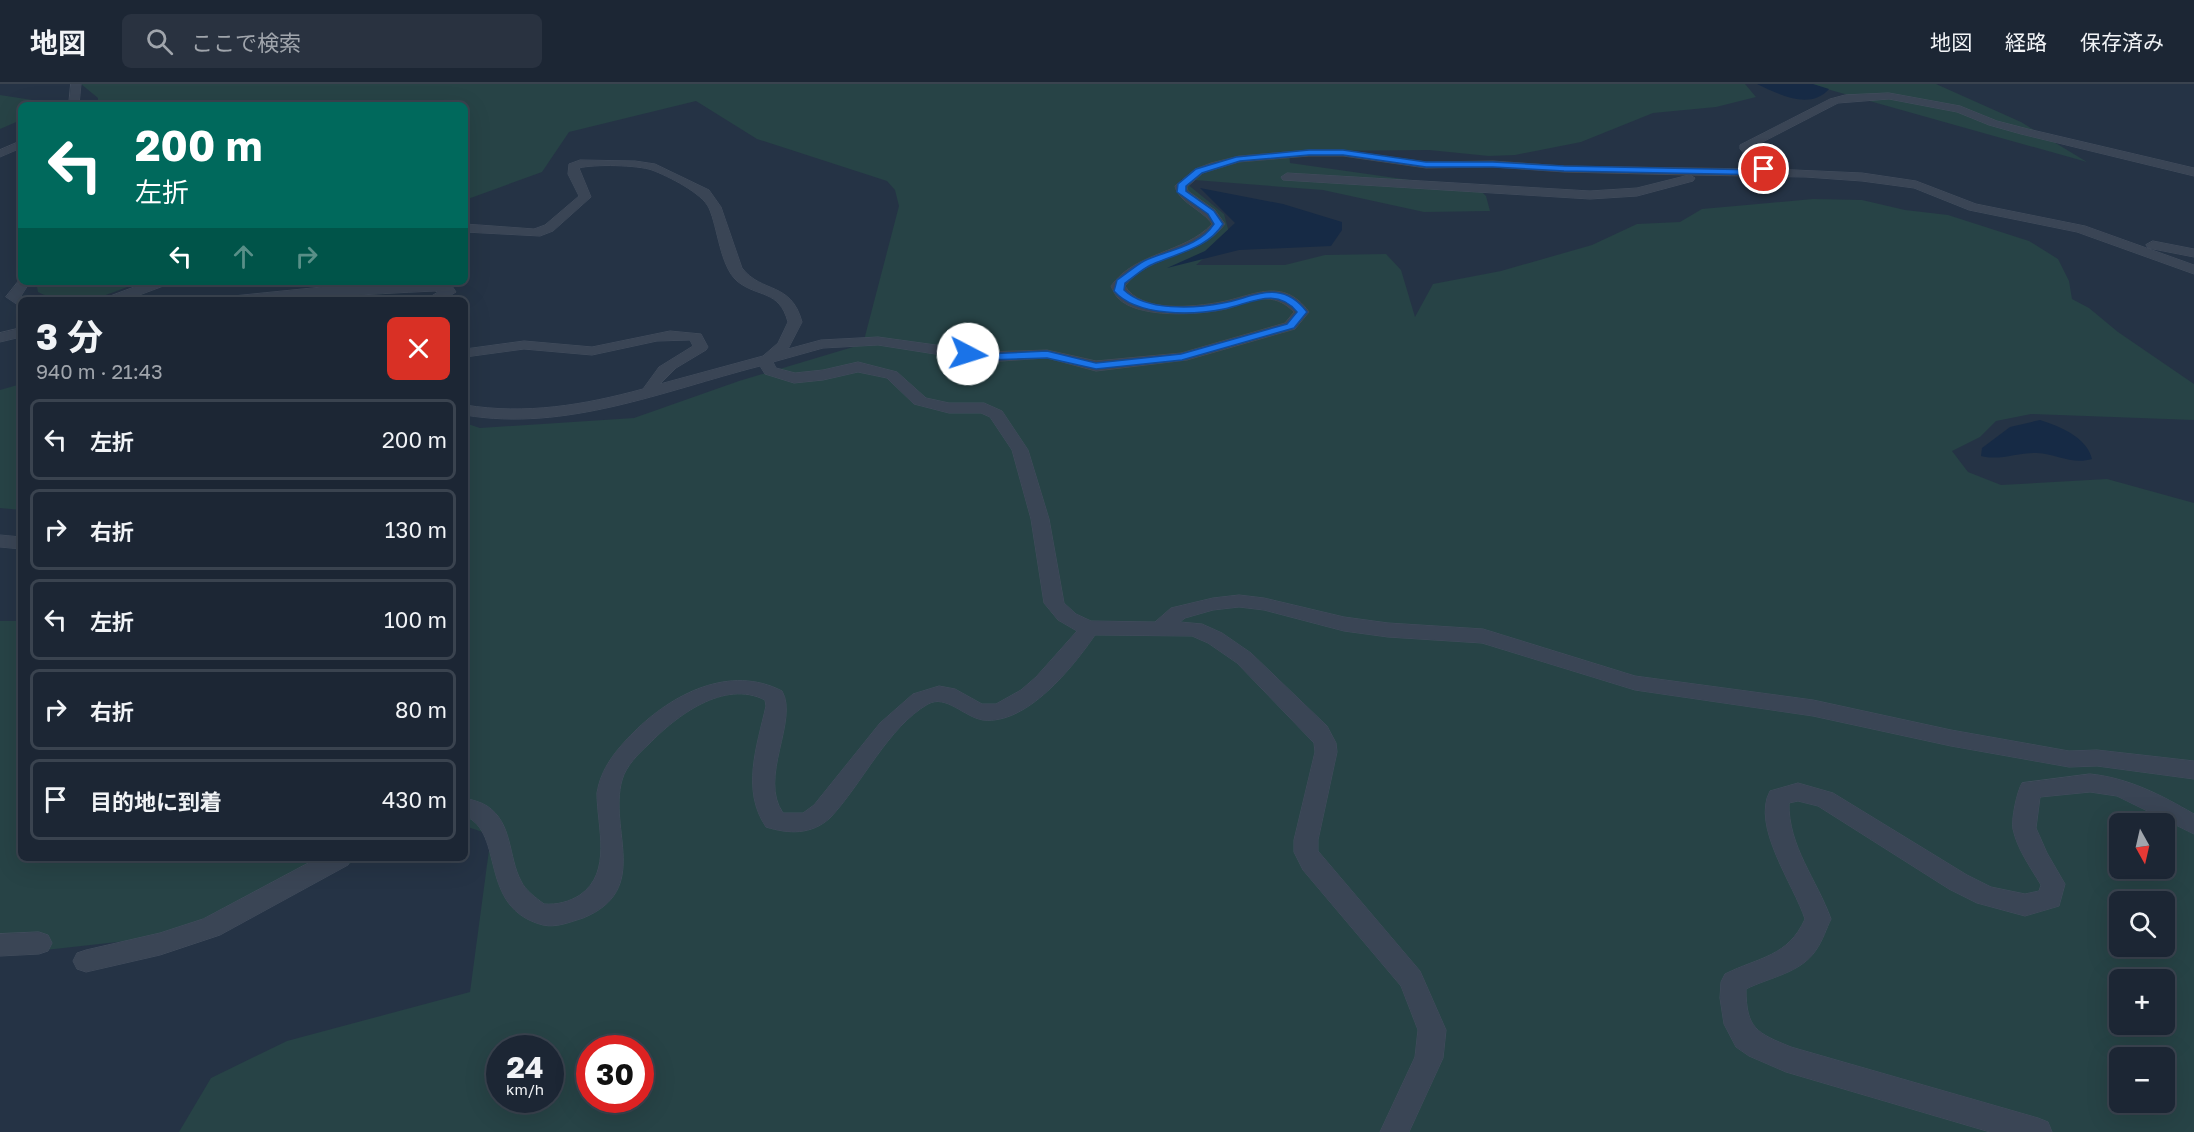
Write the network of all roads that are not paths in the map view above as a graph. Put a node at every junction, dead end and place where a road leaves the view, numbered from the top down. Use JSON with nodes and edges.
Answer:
{"nodes":[{"id":1,"x":76,"y":84,"type":"edge"},
{"id":2,"x":74,"y":102,"type":"edge"},
{"id":3,"x":18,"y":145,"type":"edge"},
{"id":4,"x":0,"y":154,"type":"edge"},
{"id":5,"x":1712,"y":172,"type":"junction"},
{"id":6,"x":2194,"y":172,"type":"edge"},
{"id":7,"x":1768,"y":173,"type":"junction"},
{"id":8,"x":1287,"y":177,"type":"dead end"},
{"id":9,"x":468,"y":228,"type":"edge"},
{"id":10,"x":2120,"y":242,"type":"junction"},
{"id":11,"x":2194,"y":253,"type":"edge"},
{"id":12,"x":2194,"y":270,"type":"edge"},
{"id":13,"x":21,"y":285,"type":"edge"},
{"id":14,"x":153,"y":285,"type":"edge"},
{"id":15,"x":121,"y":297,"type":"edge"},
{"id":16,"x":266,"y":297,"type":"edge"},
{"id":17,"x":438,"y":297,"type":"edge"},
{"id":18,"x":18,"y":301,"type":"edge"},
{"id":19,"x":18,"y":333,"type":"edge"},
{"id":20,"x":0,"y":338,"type":"edge"},
{"id":21,"x":468,"y":351,"type":"edge"},
{"id":22,"x":765,"y":361,"type":"junction"},
{"id":23,"x":650,"y":390,"type":"junction"},
{"id":24,"x":468,"y":411,"type":"edge"},
{"id":25,"x":0,"y":541,"type":"edge"},
{"id":26,"x":18,"y":543,"type":"edge"},
{"id":27,"x":1162,"y":627,"type":"junction"},
{"id":28,"x":1089,"y":628,"type":"junction"},
{"id":29,"x":2194,"y":770,"type":"edge"},
{"id":30,"x":468,"y":808,"type":"edge"},
{"id":31,"x":2194,"y":825,"type":"edge"},
{"id":32,"x":334,"y":861,"type":"edge"},
{"id":33,"x":39,"y":943,"type":"dead end"},
{"id":34,"x":0,"y":945,"type":"edge"},
{"id":35,"x":86,"y":961,"type":"dead end"},
{"id":36,"x":1394,"y":1132,"type":"edge"},
{"id":37,"x":2038,"y":1132,"type":"edge"}],
"edges":[{"from":1,"to":2,"type":"street"},
{"from":3,"to":4,"type":"street"},
{"from":5,"to":7,"type":"street"},
{"from":5,"to":8,"type":"street"},
{"from":5,"to":22,"type":"street"},
{"from":6,"to":7,"type":"street"},
{"from":7,"to":10,"type":"street"},
{"from":9,"to":22,"type":"street"},
{"from":10,"to":11,"type":"street"},
{"from":10,"to":12,"type":"street"},
{"from":13,"to":18,"type":"street"},
{"from":14,"to":15,"type":"street"},
{"from":16,"to":17,"type":"street"},
{"from":19,"to":20,"type":"street"},
{"from":21,"to":23,"type":"street"},
{"from":22,"to":23,"type":"street"},
{"from":22,"to":28,"type":"street"},
{"from":23,"to":24,"type":"street"},
{"from":25,"to":26,"type":"street"},
{"from":27,"to":28,"type":"street"},
{"from":27,"to":29,"type":"street"},
{"from":27,"to":36,"type":"street"},
{"from":28,"to":30,"type":"street"},
{"from":31,"to":37,"type":"street"},
{"from":32,"to":35,"type":"street"},
{"from":33,"to":34,"type":"street"}]}
